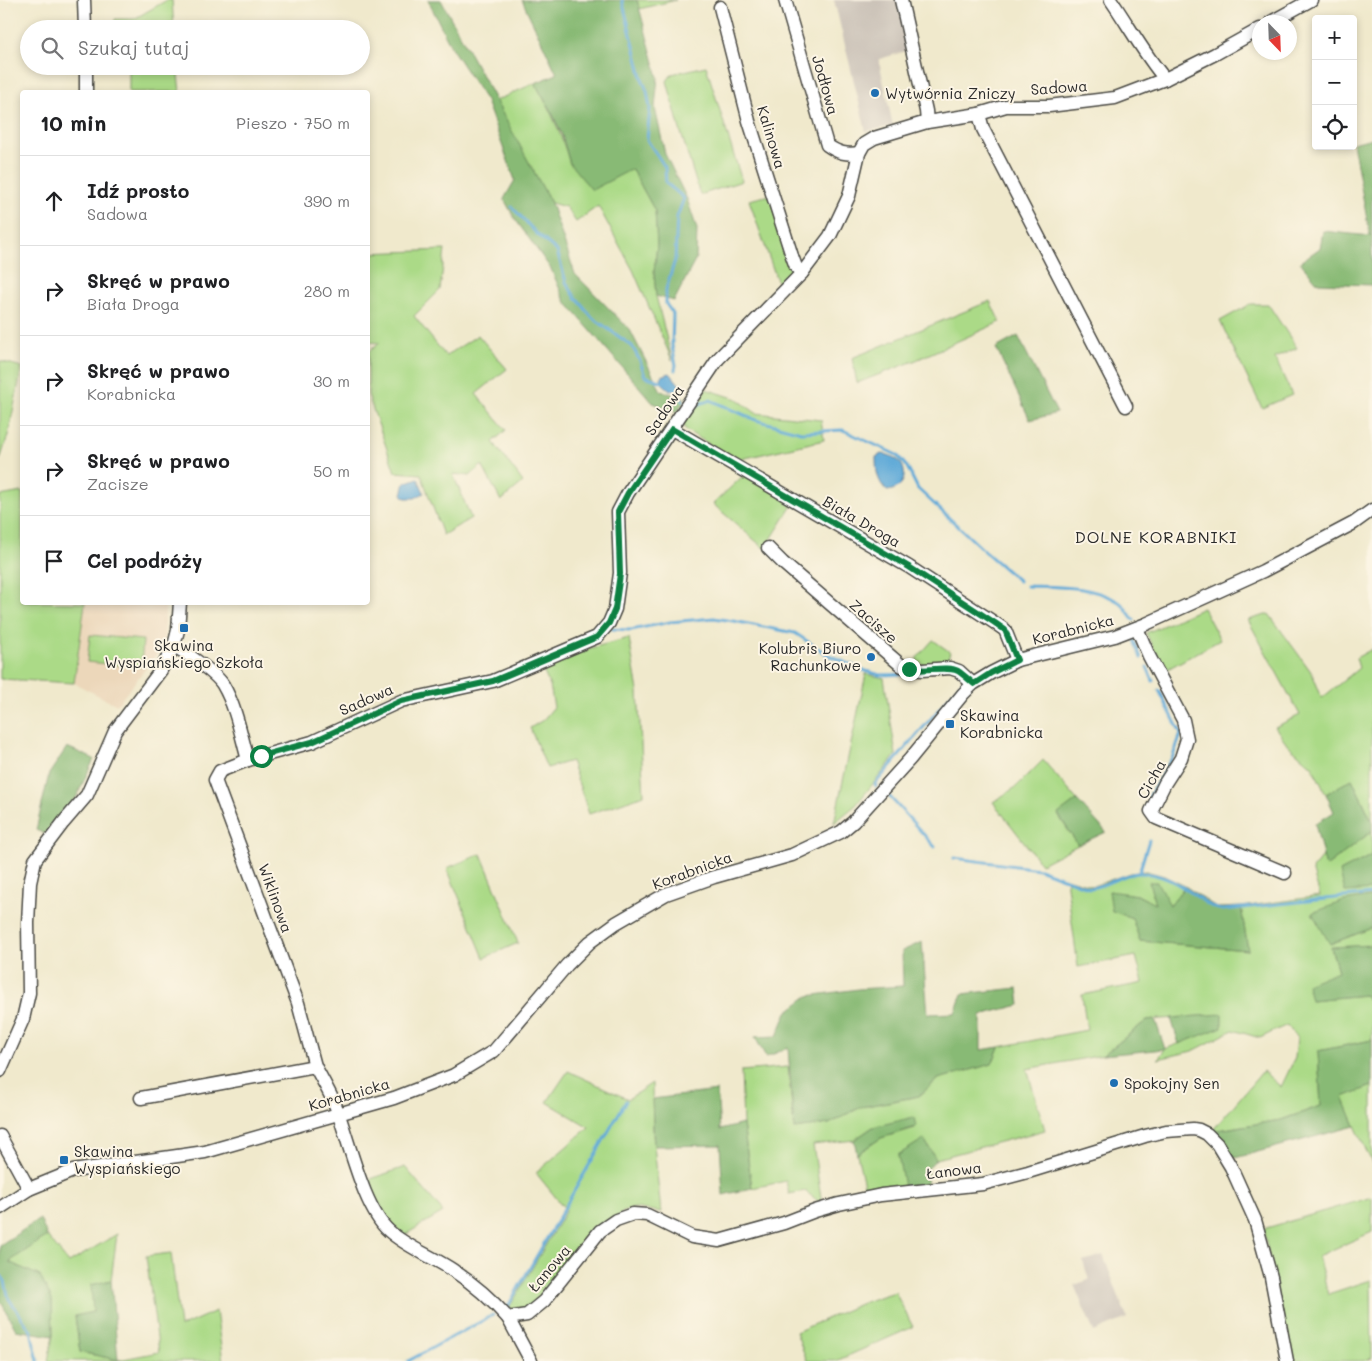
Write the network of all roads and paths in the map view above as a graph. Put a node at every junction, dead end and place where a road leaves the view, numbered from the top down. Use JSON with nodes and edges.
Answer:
{"nodes":[{"id":1,"x":84,"y":0,"type":"edge"},
{"id":2,"x":784,"y":0,"type":"edge"},
{"id":3,"x":901,"y":0,"type":"edge"},
{"id":4,"x":1111,"y":0,"type":"edge"},
{"id":5,"x":1311,"y":0,"type":"edge"},
{"id":6,"x":720,"y":7,"type":"dead end"},
{"id":7,"x":1284,"y":15,"type":"edge"},
{"id":8,"x":85,"y":20,"type":"edge"},
{"id":9,"x":1252,"y":33,"type":"edge"},
{"id":10,"x":86,"y":75,"type":"edge"},
{"id":11,"x":1164,"y":79,"type":"junction"},
{"id":12,"x":86,"y":90,"type":"edge"},
{"id":13,"x":980,"y":114,"type":"junction"},
{"id":14,"x":927,"y":122,"type":"junction"},
{"id":15,"x":859,"y":153,"type":"junction"},
{"id":16,"x":802,"y":273,"type":"junction"},
{"id":17,"x":1126,"y":406,"type":"dead end"},
{"id":18,"x":672,"y":429,"type":"junction"},
{"id":19,"x":1372,"y":510,"type":"edge"},
{"id":20,"x":768,"y":548,"type":"dead end"},
{"id":21,"x":180,"y":605,"type":"edge"},
{"id":22,"x":1137,"y":628,"type":"junction"},
{"id":23,"x":174,"y":646,"type":"junction"},
{"id":24,"x":1017,"y":660,"type":"junction"},
{"id":25,"x":974,"y":684,"type":"junction"},
{"id":26,"x":248,"y":760,"type":"junction"},
{"id":27,"x":1285,"y":873,"type":"dead end"},
{"id":28,"x":315,"y":1066,"type":"junction"},
{"id":29,"x":0,"y":1071,"type":"edge"},
{"id":30,"x":141,"y":1098,"type":"dead end"},
{"id":31,"x":338,"y":1113,"type":"junction"},
{"id":32,"x":0,"y":1136,"type":"edge"},
{"id":33,"x":28,"y":1189,"type":"junction"},
{"id":34,"x":0,"y":1208,"type":"edge"},
{"id":35,"x":508,"y":1318,"type":"junction"},
{"id":36,"x":531,"y":1361,"type":"edge"},
{"id":37,"x":1287,"y":1361,"type":"edge"}],
"edges":[{"from":1,"to":8,"type":"street"},
{"from":2,"to":15,"type":"street","name":"Jodłowa"},
{"from":3,"to":14,"type":"street"},
{"from":4,"to":11,"type":"street"},
{"from":5,"to":7,"type":"street"},
{"from":6,"to":16,"type":"street","name":"Kalinowa"},
{"from":9,"to":11,"type":"street","name":"Sadowa"},
{"from":10,"to":12,"type":"street"},
{"from":11,"to":13,"type":"street","name":"Sadowa"},
{"from":13,"to":14,"type":"street","name":"Sadowa"},
{"from":13,"to":17,"type":"street"},
{"from":14,"to":15,"type":"street","name":"Sadowa"},
{"from":15,"to":16,"type":"street","name":"Sadowa"},
{"from":16,"to":18,"type":"street","name":"Sadowa"},
{"from":18,"to":24,"type":"street","name":"Biała Droga"},
{"from":18,"to":26,"type":"street","name":"Sadowa"},
{"from":19,"to":22,"type":"street","name":"Korabnicka"},
{"from":20,"to":25,"type":"street","name":"Zacisze"},
{"from":21,"to":23,"type":"street"},
{"from":22,"to":24,"type":"street","name":"Korabnicka"},
{"from":22,"to":27,"type":"street","name":"Cicha"},
{"from":23,"to":26,"type":"street"},
{"from":23,"to":29,"type":"street"},
{"from":24,"to":25,"type":"street","name":"Korabnicka"},
{"from":25,"to":31,"type":"street","name":"Korabnicka"},
{"from":26,"to":28,"type":"street","name":"Wiklinowa"},
{"from":28,"to":30,"type":"street"},
{"from":28,"to":31,"type":"street","name":"Wiklinowa"},
{"from":31,"to":33,"type":"street","name":"Korabnicka"},
{"from":31,"to":35,"type":"street"},
{"from":32,"to":33,"type":"street"},
{"from":33,"to":34,"type":"street","name":"Korabnicka"},
{"from":35,"to":36,"type":"street"},
{"from":35,"to":37,"type":"street","name":"Łanowa"}]}
